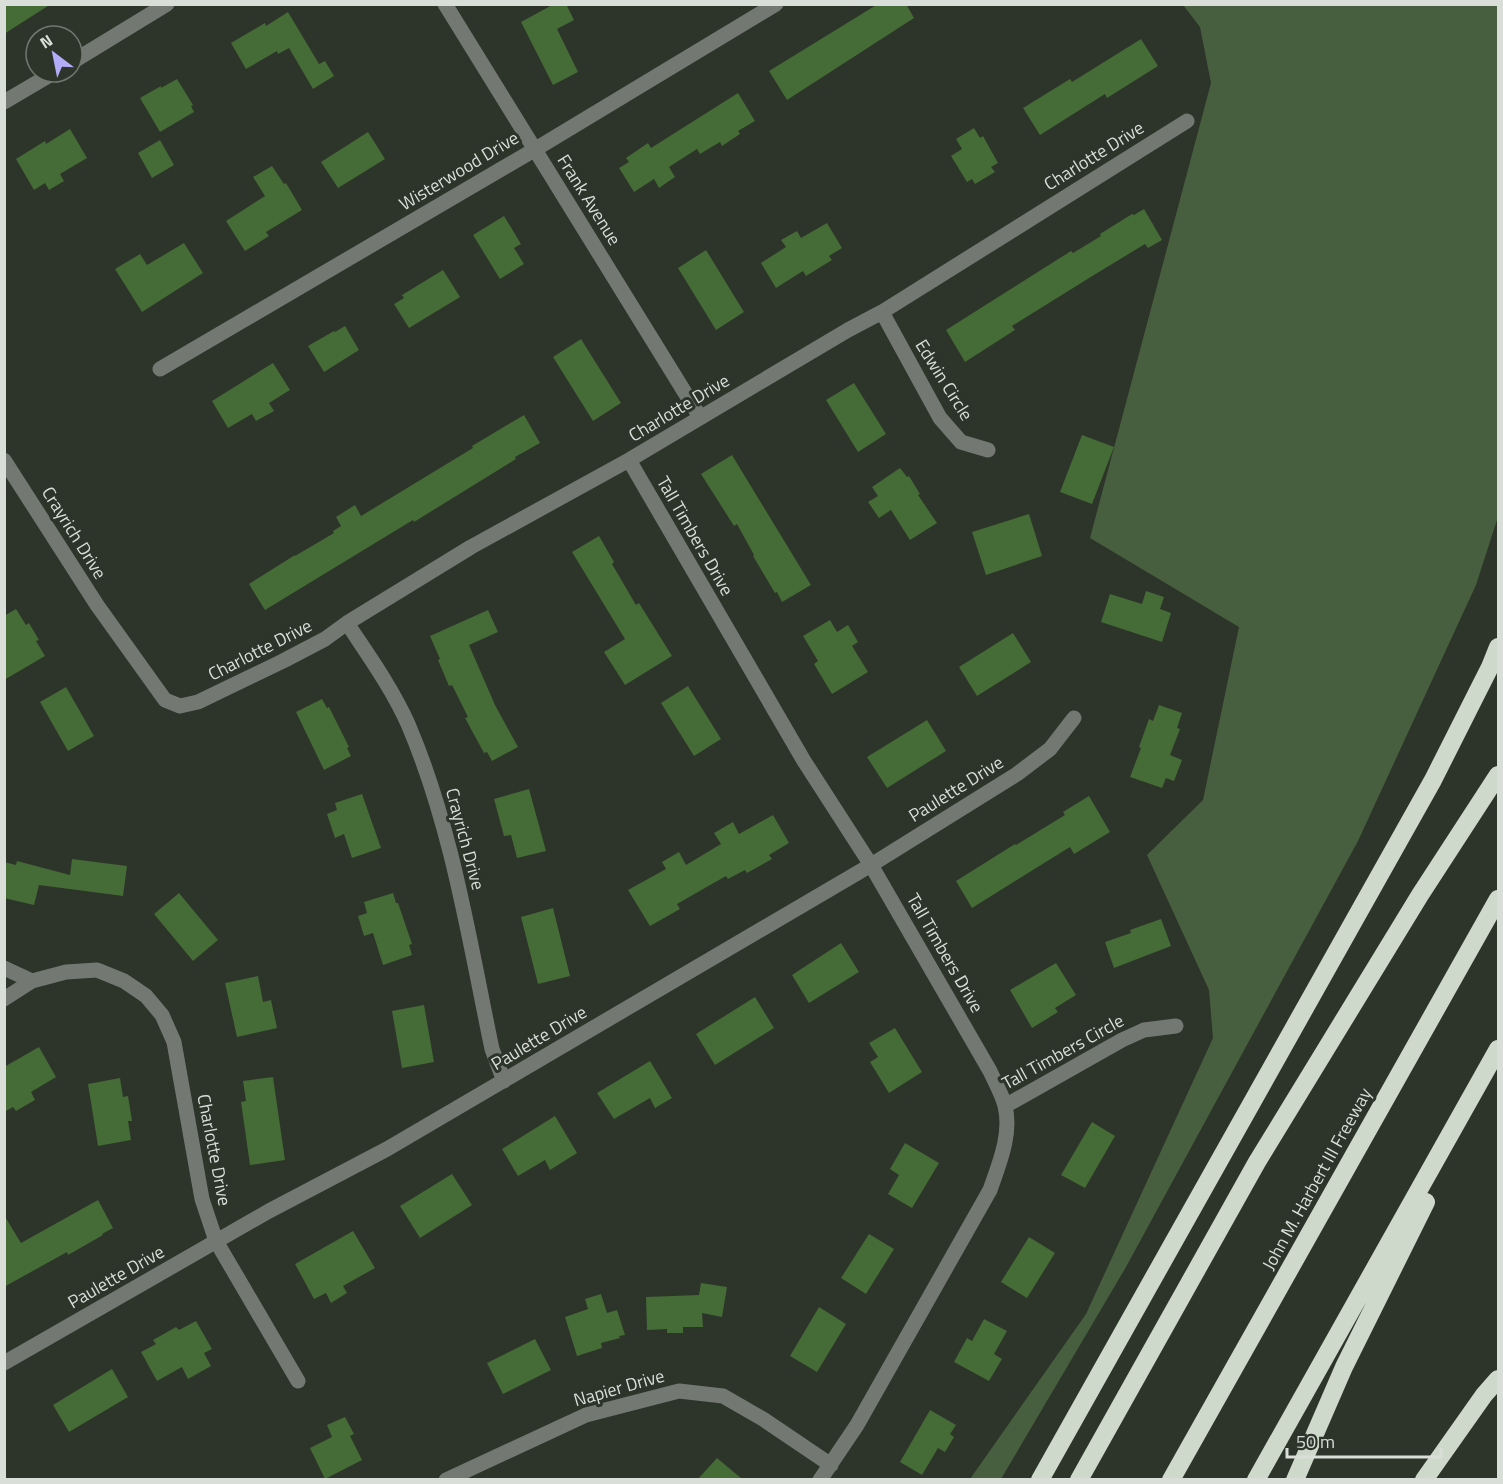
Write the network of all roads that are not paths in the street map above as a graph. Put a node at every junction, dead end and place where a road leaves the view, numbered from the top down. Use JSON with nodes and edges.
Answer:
{"nodes":[{"id":1,"x":167,"y":4,"type":"edge"},
{"id":2,"x":445,"y":4,"type":"edge"},
{"id":3,"x":776,"y":4,"type":"edge"},
{"id":4,"x":84,"y":55,"type":"edge"},
{"id":5,"x":35,"y":84,"type":"edge"},
{"id":6,"x":4,"y":102,"type":"edge"},
{"id":7,"x":1187,"y":121,"type":"dead end"},
{"id":8,"x":534,"y":150,"type":"junction"},
{"id":9,"x":882,"y":312,"type":"junction"},
{"id":10,"x":160,"y":369,"type":"dead end"},
{"id":11,"x":700,"y":417,"type":"junction"},
{"id":12,"x":988,"y":450,"type":"dead end"},
{"id":13,"x":4,"y":460,"type":"edge"},
{"id":14,"x":629,"y":460,"type":"junction"},
{"id":15,"x":347,"y":622,"type":"junction"},
{"id":16,"x":1498,"y":647,"type":"edge"},
{"id":17,"x":180,"y":706,"type":"joint"},
{"id":18,"x":1074,"y":718,"type":"dead end"},
{"id":19,"x":1498,"y":775,"type":"edge"},
{"id":20,"x":871,"y":865,"type":"junction"},
{"id":21,"x":1498,"y":899,"type":"edge"},
{"id":22,"x":4,"y":968,"type":"edge"},
{"id":23,"x":32,"y":981,"type":"junction"},
{"id":24,"x":4,"y":999,"type":"edge"},
{"id":25,"x":1176,"y":1026,"type":"dead end"},
{"id":26,"x":1498,"y":1049,"type":"edge"},
{"id":27,"x":1498,"y":1054,"type":"edge"},
{"id":28,"x":504,"y":1081,"type":"junction"},
{"id":29,"x":1005,"y":1106,"type":"junction"},
{"id":30,"x":216,"y":1241,"type":"junction"},
{"id":31,"x":4,"y":1364,"type":"edge"},
{"id":32,"x":1498,"y":1379,"type":"edge"},
{"id":33,"x":298,"y":1381,"type":"dead end"},
{"id":34,"x":831,"y":1465,"type":"junction"},
{"id":35,"x":446,"y":1479,"type":"edge"},
{"id":36,"x":820,"y":1479,"type":"edge"},
{"id":37,"x":1040,"y":1479,"type":"edge"},
{"id":38,"x":1079,"y":1479,"type":"edge"},
{"id":39,"x":1171,"y":1479,"type":"edge"},
{"id":40,"x":1256,"y":1479,"type":"edge"},
{"id":41,"x":1295,"y":1479,"type":"edge"},
{"id":42,"x":1424,"y":1479,"type":"edge"}],
"edges":[{"from":1,"to":4,"type":"street"},
{"from":2,"to":8,"type":"street","name":"Frank Avenue"},
{"from":3,"to":8,"type":"street","name":"Wisterwood Drive"},
{"from":5,"to":6,"type":"street"},
{"from":7,"to":9,"type":"street","name":"Charlotte Drive"},
{"from":8,"to":10,"type":"street","name":"Wisterwood Drive"},
{"from":8,"to":11,"type":"street","name":"Frank Avenue"},
{"from":9,"to":11,"type":"street","name":"Charlotte Drive"},
{"from":9,"to":12,"type":"street","name":"Edwin Circle"},
{"from":11,"to":14,"type":"street","name":"Charlotte Drive"},
{"from":13,"to":17,"type":"street","name":"Crayrich Drive"},
{"from":14,"to":15,"type":"street","name":"Charlotte Drive"},
{"from":14,"to":20,"type":"street","name":"Tall Timbers Drive"},
{"from":15,"to":17,"type":"street","name":"Charlotte Drive"},
{"from":15,"to":28,"type":"street","name":"Crayrich Drive"},
{"from":16,"to":37,"type":"highway"},
{"from":18,"to":20,"type":"street","name":"Paulette Drive"},
{"from":19,"to":38,"type":"highway"},
{"from":20,"to":28,"type":"street","name":"Paulette Drive"},
{"from":20,"to":29,"type":"street","name":"Tall Timbers Drive"},
{"from":21,"to":39,"type":"highway","name":"John M. Harbert III Freeway"},
{"from":22,"to":23,"type":"street"},
{"from":23,"to":24,"type":"street","name":"Charlotte Drive"},
{"from":23,"to":30,"type":"street","name":"Charlotte Drive"},
{"from":25,"to":29,"type":"street","name":"Tall Timbers Circle"},
{"from":26,"to":40,"type":"highway"},
{"from":27,"to":41,"type":"highway"},
{"from":28,"to":30,"type":"street","name":"Paulette Drive"},
{"from":29,"to":34,"type":"street","name":"Tall Timbers Drive"},
{"from":30,"to":31,"type":"street","name":"Paulette Drive"},
{"from":30,"to":33,"type":"street","name":"Charlotte Drive"},
{"from":32,"to":42,"type":"highway"},
{"from":34,"to":35,"type":"street","name":"Napier Drive"},
{"from":34,"to":36,"type":"street","name":"Tall Timbers Drive"}]}
